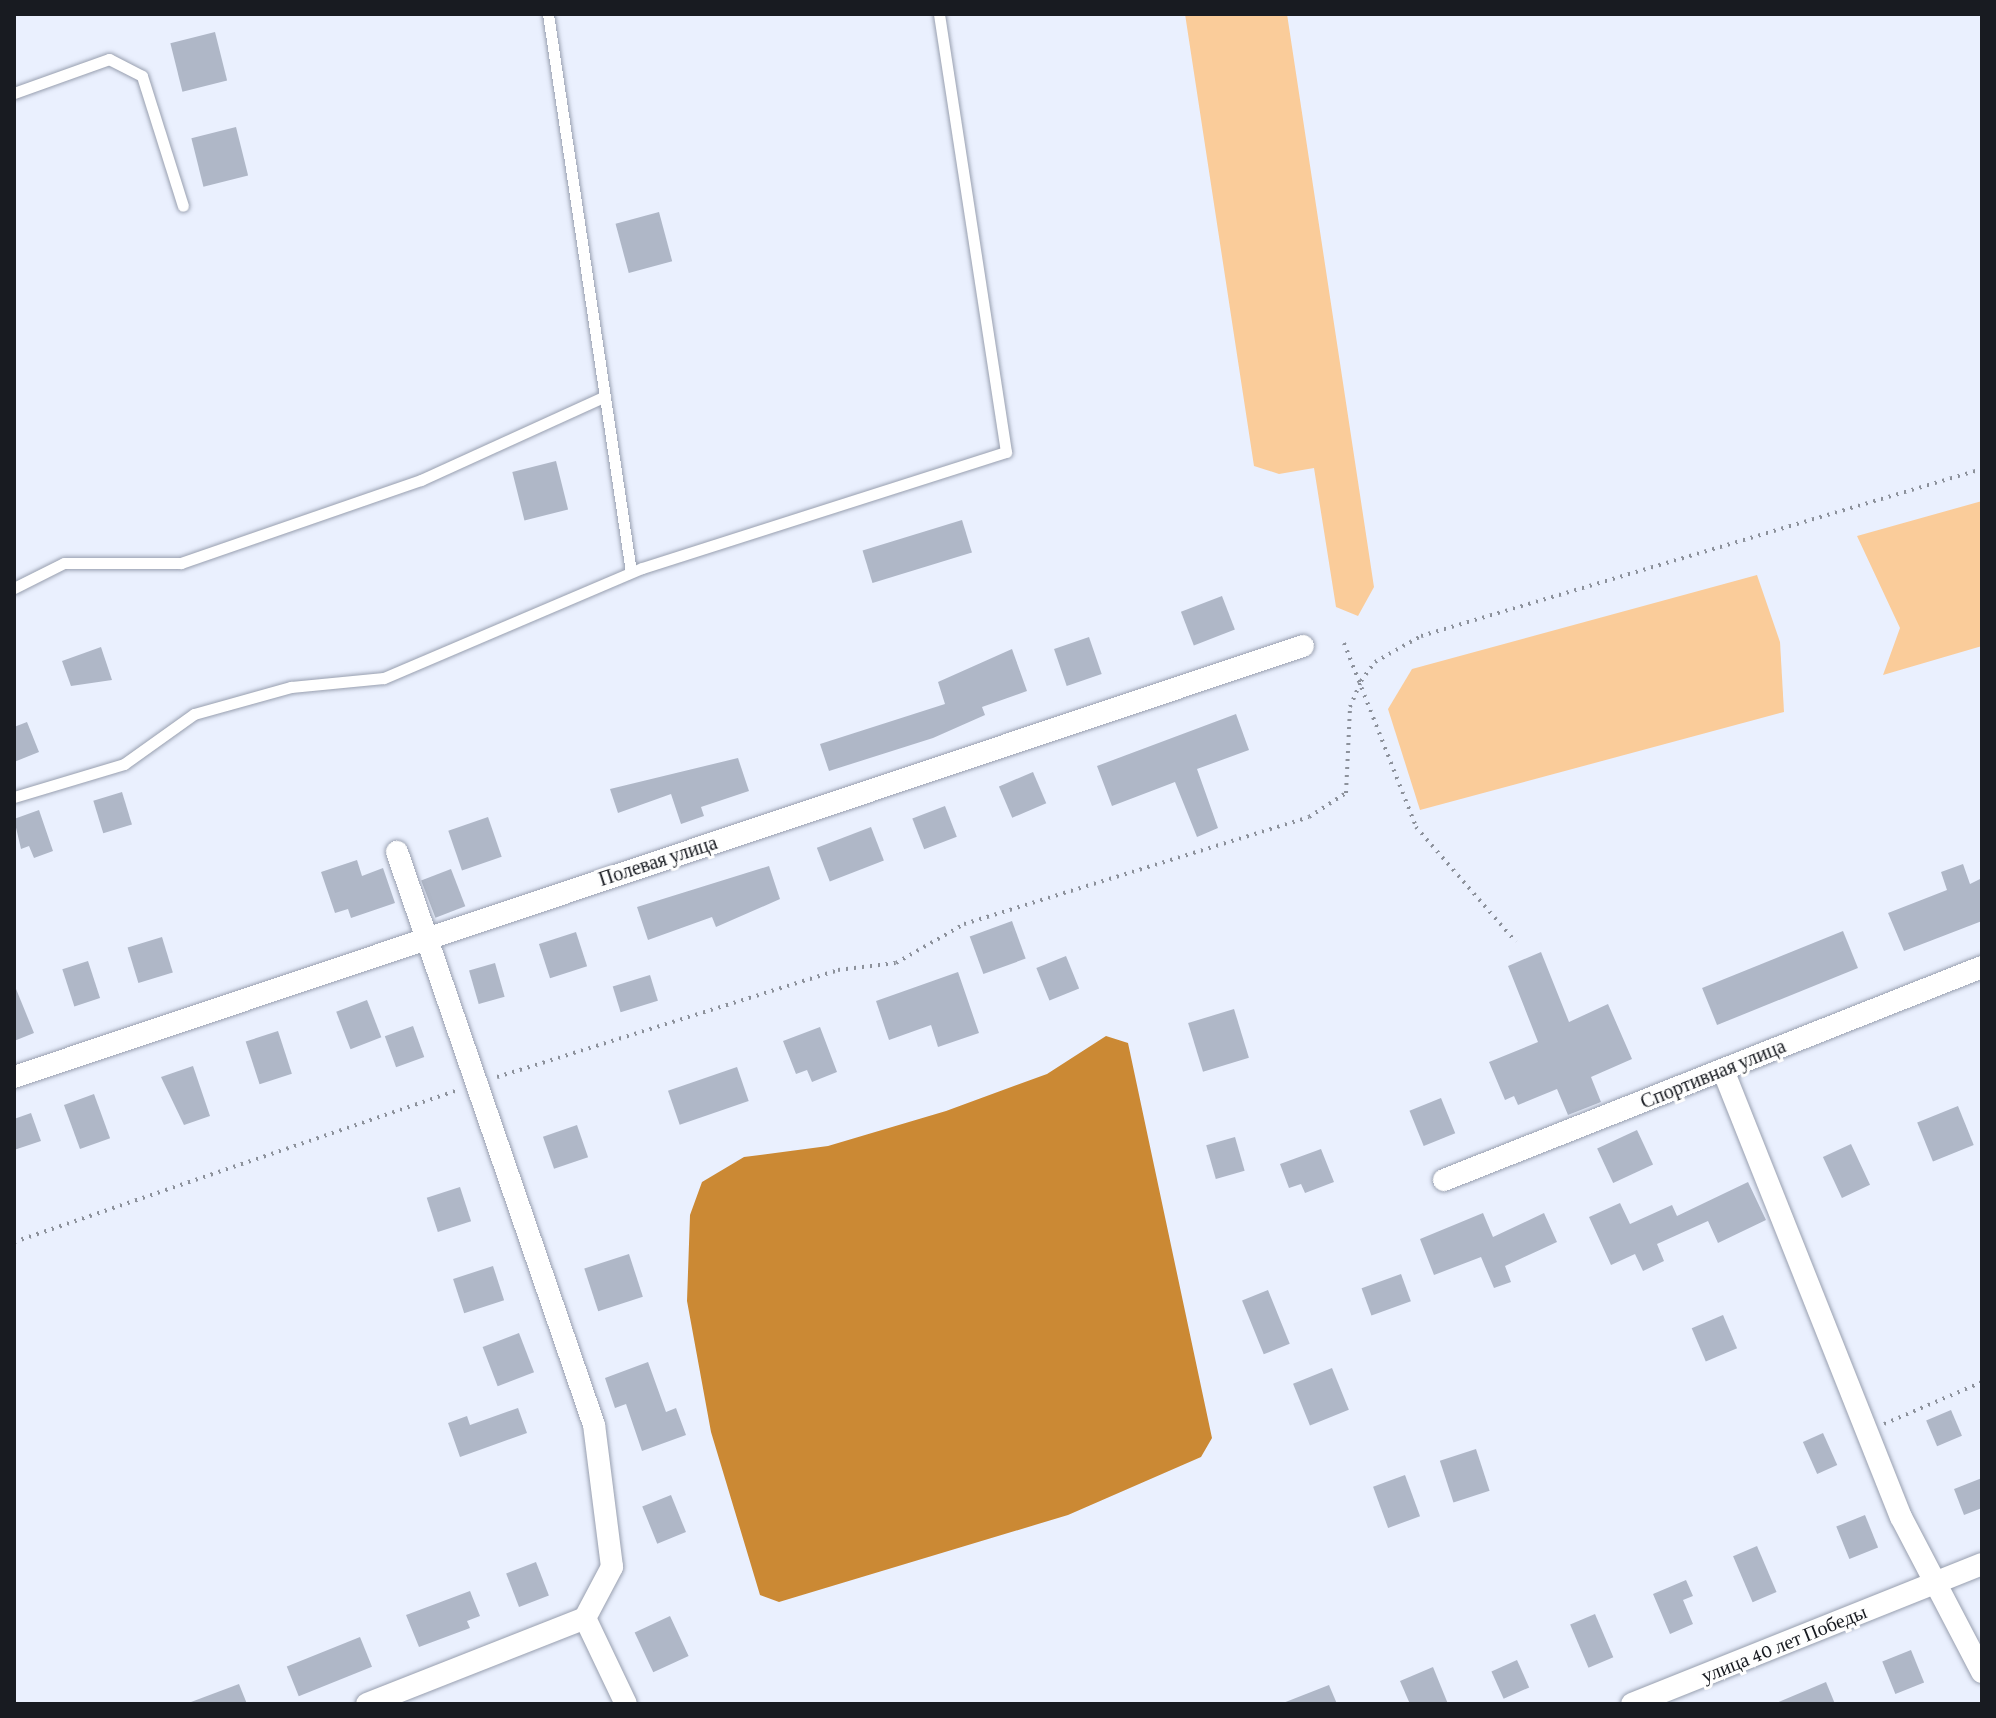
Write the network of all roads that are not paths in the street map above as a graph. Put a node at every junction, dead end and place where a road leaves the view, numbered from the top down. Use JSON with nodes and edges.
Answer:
{"nodes":[{"id":1,"x":548,"y":14,"type":"edge"},
{"id":2,"x":939,"y":14,"type":"edge"},
{"id":3,"x":14,"y":93,"type":"edge"},
{"id":4,"x":183,"y":206,"type":"dead end"},
{"id":5,"x":605,"y":396,"type":"junction"},
{"id":6,"x":631,"y":572,"type":"junction"},
{"id":7,"x":14,"y":588,"type":"edge"},
{"id":8,"x":1303,"y":646,"type":"dead end"},
{"id":9,"x":14,"y":797,"type":"edge"},
{"id":10,"x":397,"y":852,"type":"dead end"},
{"id":11,"x":425,"y":939,"type":"junction"},
{"id":12,"x":1982,"y":967,"type":"edge"},
{"id":13,"x":1723,"y":1070,"type":"junction"},
{"id":14,"x":14,"y":1077,"type":"edge"},
{"id":15,"x":1444,"y":1180,"type":"dead end"},
{"id":16,"x":1982,"y":1564,"type":"edge"},
{"id":17,"x":1936,"y":1583,"type":"junction"},
{"id":18,"x":585,"y":1618,"type":"junction"},
{"id":19,"x":1982,"y":1672,"type":"edge"},
{"id":20,"x":367,"y":1704,"type":"edge"},
{"id":21,"x":626,"y":1704,"type":"edge"},
{"id":22,"x":1632,"y":1704,"type":"edge"}],
"edges":[{"from":1,"to":5,"type":"lane"},
{"from":2,"to":6,"type":"lane"},
{"from":3,"to":4,"type":"lane"},
{"from":5,"to":6,"type":"lane"},
{"from":5,"to":7,"type":"lane"},
{"from":6,"to":9,"type":"lane"},
{"from":8,"to":11,"type":"street","name":"Полевая улица"},
{"from":10,"to":11,"type":"street"},
{"from":11,"to":14,"type":"street","name":"Полевая улица"},
{"from":11,"to":18,"type":"street"},
{"from":12,"to":13,"type":"street","name":"Спортивная улица"},
{"from":13,"to":15,"type":"street","name":"Спортивная улица"},
{"from":13,"to":17,"type":"street"},
{"from":16,"to":17,"type":"street","name":"улица 40 лет Победы"},
{"from":17,"to":19,"type":"street"},
{"from":17,"to":22,"type":"street","name":"улица 40 лет Победы"},
{"from":18,"to":20,"type":"street"},
{"from":18,"to":21,"type":"street"}]}
